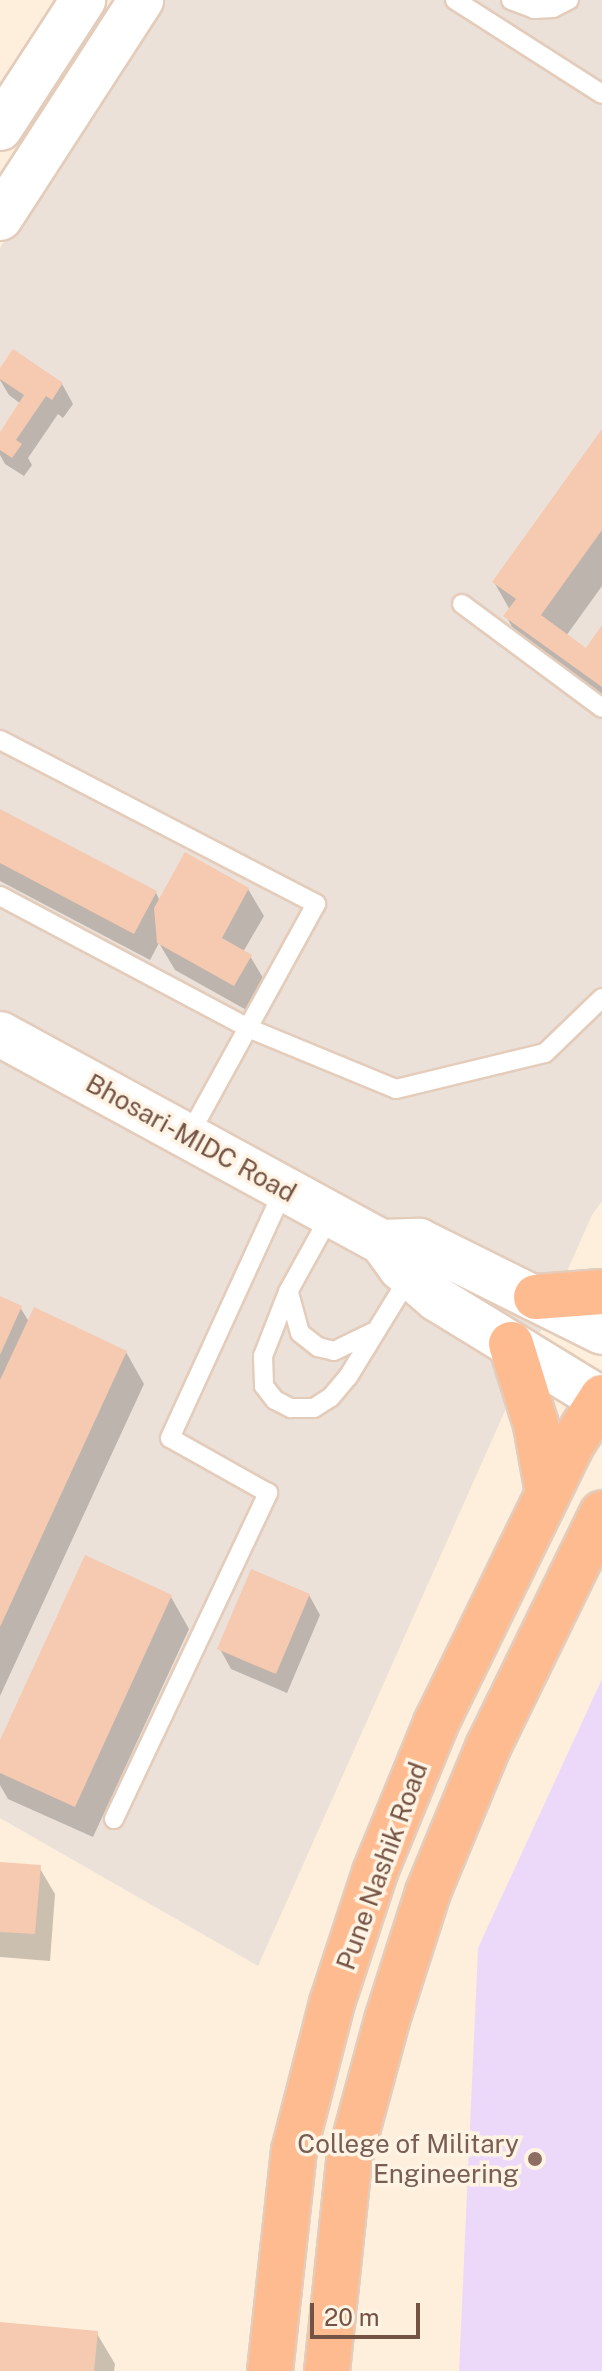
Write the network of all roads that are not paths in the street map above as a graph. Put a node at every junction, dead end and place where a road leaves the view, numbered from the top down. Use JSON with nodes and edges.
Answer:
{"nodes":[{"id":1,"x":83,"y":0,"type":"edge"},
{"id":2,"x":141,"y":0,"type":"edge"},
{"id":3,"x":455,"y":0,"type":"edge"},
{"id":4,"x":511,"y":0,"type":"edge"},
{"id":5,"x":569,"y":0,"type":"edge"},
{"id":6,"x":602,"y":94,"type":"edge"},
{"id":7,"x":0,"y":128,"type":"edge"},
{"id":8,"x":0,"y":218,"type":"edge"},
{"id":9,"x":462,"y":604,"type":"dead end"},
{"id":10,"x":602,"y":708,"type":"edge"},
{"id":11,"x":0,"y":740,"type":"edge"},
{"id":12,"x":0,"y":896,"type":"edge"},
{"id":13,"x":602,"y":998,"type":"edge"},
{"id":14,"x":248,"y":1028,"type":"junction"},
{"id":15,"x":0,"y":1034,"type":"edge"},
{"id":16,"x":188,"y":1137,"type":"junction"},
{"id":17,"x":284,"y":1189,"type":"junction"},
{"id":18,"x":331,"y":1214,"type":"junction"},
{"id":19,"x":382,"y":1242,"type":"junction"},
{"id":20,"x":410,"y":1276,"type":"junction"},
{"id":21,"x":288,"y":1292,"type":"junction"},
{"id":22,"x":602,"y":1292,"type":"edge"},
{"id":23,"x":536,"y":1297,"type":"junction"},
{"id":24,"x":377,"y":1329,"type":"junction"},
{"id":25,"x":602,"y":1332,"type":"edge"},
{"id":26,"x":511,"y":1344,"type":"junction"},
{"id":27,"x":602,"y":1399,"type":"edge"},
{"id":28,"x":548,"y":1493,"type":"junction"},
{"id":29,"x":602,"y":1513,"type":"edge"},
{"id":30,"x":114,"y":1819,"type":"dead end"},
{"id":31,"x":270,"y":2371,"type":"edge"},
{"id":32,"x":327,"y":2371,"type":"edge"}],
"edges":[{"from":1,"to":7,"type":"street"},
{"from":2,"to":8,"type":"street"},
{"from":3,"to":6,"type":"lane"},
{"from":4,"to":5,"type":"lane"},
{"from":9,"to":10,"type":"lane"},
{"from":11,"to":14,"type":"lane"},
{"from":12,"to":14,"type":"lane"},
{"from":13,"to":14,"type":"lane"},
{"from":14,"to":16,"type":"lane"},
{"from":15,"to":16,"type":"street","name":"Bhosari-MIDC Road"},
{"from":16,"to":17,"type":"street","name":"Bhosari-MIDC Road"},
{"from":17,"to":18,"type":"street","name":"Bhosari-MIDC Road"},
{"from":17,"to":30,"type":"lane"},
{"from":18,"to":19,"type":"street","name":"Bhosari-MIDC Road"},
{"from":18,"to":21,"type":"lane"},
{"from":19,"to":20,"type":"street","name":"Bhosari-MIDC Road"},
{"from":19,"to":23,"type":"street","name":"Bhosari-MIDC Road"},
{"from":20,"to":24,"type":"lane"},
{"from":20,"to":26,"type":"street","name":"Bhosari-MIDC Road"},
{"from":21,"to":24,"type":"lane"},
{"from":21,"to":24,"type":"lane"},
{"from":22,"to":23,"type":"highway"},
{"from":23,"to":25,"type":"street","name":"Bhosari-MIDC Road"},
{"from":26,"to":27,"type":"street","name":"Bhosari-MIDC Road"},
{"from":26,"to":28,"type":"highway"},
{"from":27,"to":28,"type":"highway","name":"Pune Nashik Road"},
{"from":28,"to":31,"type":"highway","name":"Pune Nashik Road"},
{"from":29,"to":32,"type":"highway","name":"Pune Nashik Road"}]}
